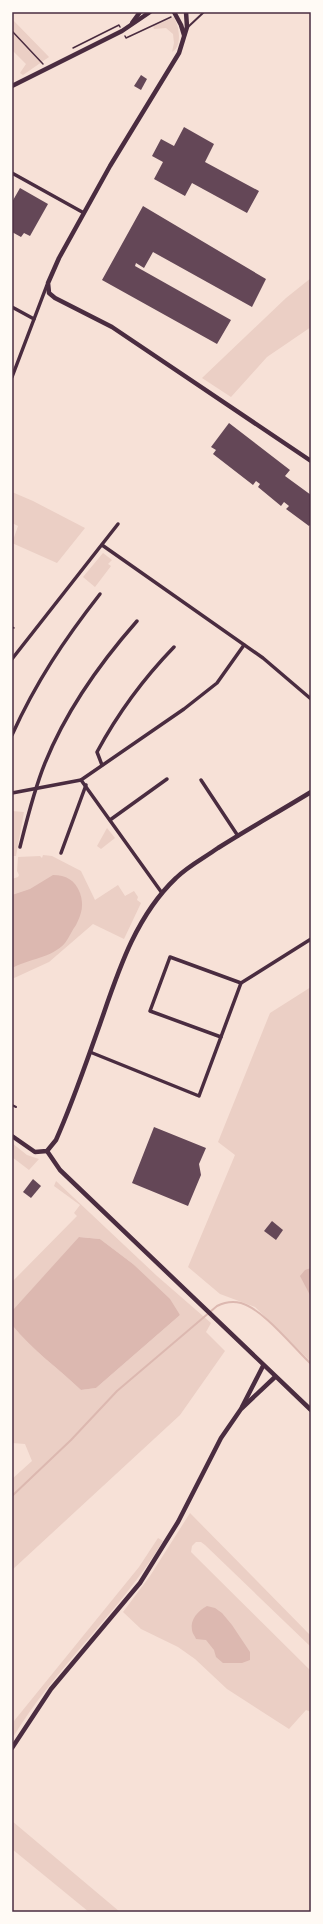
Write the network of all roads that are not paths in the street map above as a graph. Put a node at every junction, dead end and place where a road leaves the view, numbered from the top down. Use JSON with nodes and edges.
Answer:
{"nodes":[{"id":1,"x":140,"y":12,"type":"edge"},
{"id":2,"x":150,"y":12,"type":"edge"},
{"id":3,"x":174,"y":12,"type":"edge"},
{"id":4,"x":186,"y":12,"type":"edge"},
{"id":5,"x":204,"y":12,"type":"edge"},
{"id":6,"x":131,"y":24,"type":"junction"},
{"id":7,"x":187,"y":27,"type":"junction"},
{"id":8,"x":184,"y":37,"type":"junction"},
{"id":9,"x":12,"y":86,"type":"edge"},
{"id":10,"x":12,"y":173,"type":"edge"},
{"id":11,"x":84,"y":213,"type":"junction"},
{"id":12,"x":48,"y":283,"type":"junction"},
{"id":13,"x":12,"y":307,"type":"edge"},
{"id":14,"x":34,"y":319,"type":"junction"},
{"id":15,"x":12,"y":377,"type":"edge"},
{"id":16,"x":311,"y":461,"type":"edge"},
{"id":17,"x":118,"y":524,"type":"dead end"},
{"id":18,"x":102,"y":545,"type":"junction"},
{"id":19,"x":100,"y":594,"type":"dead end"},
{"id":20,"x":137,"y":621,"type":"dead end"},
{"id":21,"x":244,"y":645,"type":"junction"},
{"id":22,"x":174,"y":647,"type":"dead end"},
{"id":23,"x":12,"y":659,"type":"edge"},
{"id":24,"x":311,"y":699,"type":"edge"},
{"id":25,"x":12,"y":735,"type":"edge"},
{"id":26,"x":102,"y":765,"type":"junction"},
{"id":27,"x":167,"y":779,"type":"dead end"},
{"id":28,"x":81,"y":780,"type":"junction"},
{"id":29,"x":200,"y":780,"type":"dead end"},
{"id":30,"x":86,"y":785,"type":"junction"},
{"id":31,"x":35,"y":789,"type":"junction"},
{"id":32,"x":311,"y":792,"type":"edge"},
{"id":33,"x":12,"y":793,"type":"edge"},
{"id":34,"x":110,"y":820,"type":"junction"},
{"id":35,"x":238,"y":836,"type":"junction"},
{"id":36,"x":20,"y":847,"type":"dead end"},
{"id":37,"x":61,"y":853,"type":"dead end"},
{"id":38,"x":162,"y":893,"type":"junction"},
{"id":39,"x":311,"y":939,"type":"edge"},
{"id":40,"x":241,"y":983,"type":"junction"},
{"id":41,"x":221,"y":1037,"type":"junction"},
{"id":42,"x":90,"y":1052,"type":"junction"},
{"id":43,"x":12,"y":1105,"type":"edge"},
{"id":44,"x":16,"y":1107,"type":"dead end"},
{"id":45,"x":12,"y":1136,"type":"edge"},
{"id":46,"x":47,"y":1151,"type":"junction"},
{"id":47,"x":263,"y":1366,"type":"junction"},
{"id":48,"x":275,"y":1377,"type":"junction"},
{"id":49,"x":241,"y":1409,"type":"junction"},
{"id":50,"x":311,"y":1410,"type":"edge"},
{"id":51,"x":12,"y":1748,"type":"edge"}],
"edges":[{"from":1,"to":6,"type":"street"},
{"from":2,"to":6,"type":"street"},
{"from":3,"to":8,"type":"street"},
{"from":4,"to":7,"type":"street"},
{"from":5,"to":7,"type":"lane"},
{"from":6,"to":9,"type":"street"},
{"from":7,"to":8,"type":"street"},
{"from":8,"to":11,"type":"street"},
{"from":10,"to":11,"type":"street"},
{"from":11,"to":12,"type":"street"},
{"from":12,"to":14,"type":"street"},
{"from":12,"to":16,"type":"street"},
{"from":13,"to":14,"type":"street"},
{"from":14,"to":15,"type":"street"},
{"from":17,"to":18,"type":"street"},
{"from":18,"to":21,"type":"street"},
{"from":18,"to":23,"type":"street"},
{"from":19,"to":25,"type":"street"},
{"from":20,"to":31,"type":"street"},
{"from":21,"to":24,"type":"street"},
{"from":21,"to":26,"type":"street"},
{"from":22,"to":26,"type":"street"},
{"from":26,"to":28,"type":"street"},
{"from":27,"to":34,"type":"street"},
{"from":28,"to":30,"type":"street"},
{"from":28,"to":31,"type":"street"},
{"from":29,"to":35,"type":"street"},
{"from":30,"to":34,"type":"street"},
{"from":30,"to":37,"type":"street"},
{"from":31,"to":33,"type":"street"},
{"from":31,"to":36,"type":"street"},
{"from":32,"to":35,"type":"street"},
{"from":34,"to":38,"type":"street"},
{"from":35,"to":38,"type":"street"},
{"from":38,"to":42,"type":"street"},
{"from":39,"to":40,"type":"street"},
{"from":40,"to":41,"type":"street"},
{"from":40,"to":41,"type":"street"},
{"from":41,"to":42,"type":"street"},
{"from":42,"to":46,"type":"street"},
{"from":43,"to":44,"type":"lane"},
{"from":45,"to":46,"type":"street"},
{"from":46,"to":47,"type":"street"},
{"from":47,"to":48,"type":"street"},
{"from":47,"to":49,"type":"street"},
{"from":48,"to":49,"type":"street"},
{"from":48,"to":50,"type":"street"},
{"from":49,"to":51,"type":"street"}]}
